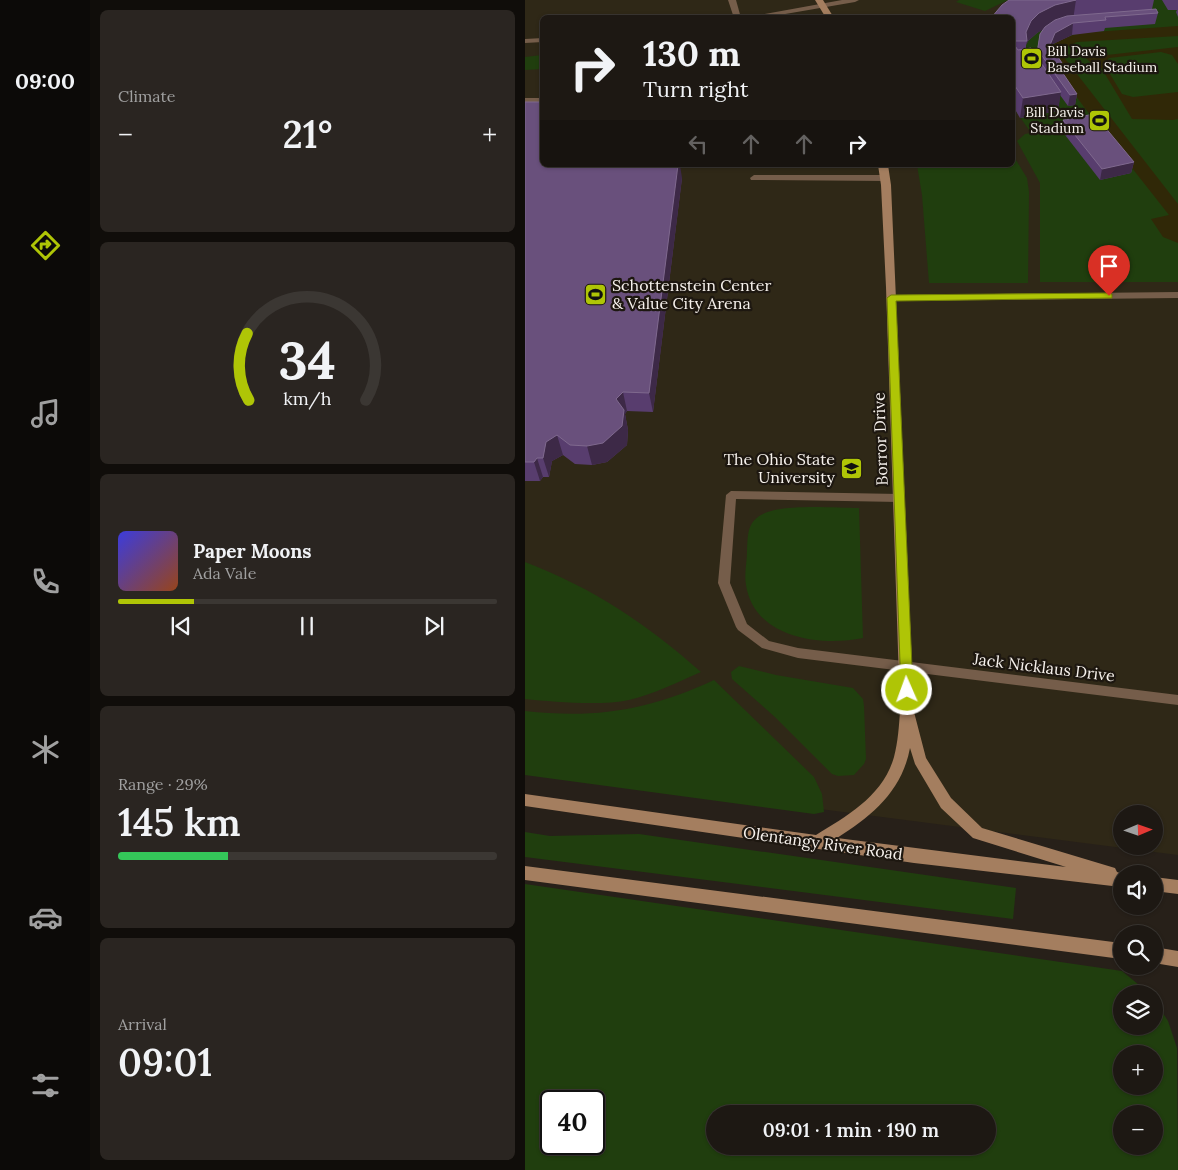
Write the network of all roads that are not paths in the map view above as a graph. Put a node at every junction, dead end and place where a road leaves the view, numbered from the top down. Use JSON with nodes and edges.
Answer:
{"nodes":[{"id":1,"x":732,"y":0,"type":"edge"},
{"id":2,"x":855,"y":0,"type":"edge"},
{"id":3,"x":821,"y":3,"type":"edge"},
{"id":4,"x":737,"y":15,"type":"edge"},
{"id":5,"x":761,"y":15,"type":"edge"},
{"id":6,"x":828,"y":15,"type":"edge"},
{"id":7,"x":540,"y":40,"type":"edge"},
{"id":8,"x":525,"y":42,"type":"edge"},
{"id":9,"x":525,"y":100,"type":"edge"},
{"id":10,"x":540,"y":100,"type":"edge"},
{"id":11,"x":883,"y":167,"type":"edge"},
{"id":12,"x":754,"y":178,"type":"dead end"},
{"id":13,"x":885,"y":178,"type":"junction"},
{"id":14,"x":1178,"y":295,"type":"edge"},
{"id":15,"x":891,"y":298,"type":"junction"},
{"id":16,"x":899,"y":498,"type":"junction"},
{"id":17,"x":906,"y":666,"type":"junction"},
{"id":18,"x":1178,"y":700,"type":"edge"},
{"id":19,"x":907,"y":711,"type":"junction"},
{"id":20,"x":525,"y":800,"type":"edge"},
{"id":21,"x":817,"y":842,"type":"junction"},
{"id":22,"x":525,"y":873,"type":"edge"},
{"id":23,"x":1113,"y":874,"type":"edge"},
{"id":24,"x":1113,"y":879,"type":"edge"},
{"id":25,"x":1163,"y":885,"type":"edge"},
{"id":26,"x":1178,"y":887,"type":"edge"},
{"id":27,"x":1113,"y":950,"type":"edge"},
{"id":28,"x":1163,"y":957,"type":"edge"},
{"id":29,"x":1178,"y":959,"type":"edge"}],
"edges":[{"from":1,"to":4,"type":"lane"},
{"from":2,"to":3,"type":"lane"},
{"from":3,"to":5,"type":"lane"},
{"from":3,"to":6,"type":"street"},
{"from":7,"to":8,"type":"lane"},
{"from":9,"to":10,"type":"lane"},
{"from":11,"to":13,"type":"street","name":"Borror Drive"},
{"from":12,"to":13,"type":"lane"},
{"from":13,"to":15,"type":"street","name":"Borror Drive"},
{"from":14,"to":15,"type":"lane"},
{"from":15,"to":16,"type":"street","name":"Borror Drive"},
{"from":16,"to":17,"type":"street","name":"Borror Drive"},
{"from":16,"to":17,"type":"lane","name":"Jack Nicklaus Drive"},
{"from":17,"to":18,"type":"lane","name":"Jack Nicklaus Drive"},
{"from":17,"to":19,"type":"street","name":"Borror Drive"},
{"from":19,"to":21,"type":"street"},
{"from":19,"to":23,"type":"street"},
{"from":20,"to":21,"type":"street","name":"Olentangy River Road"},
{"from":21,"to":24,"type":"street","name":"Olentangy River Road"},
{"from":22,"to":27,"type":"street"},
{"from":25,"to":26,"type":"street"},
{"from":28,"to":29,"type":"street"}]}
